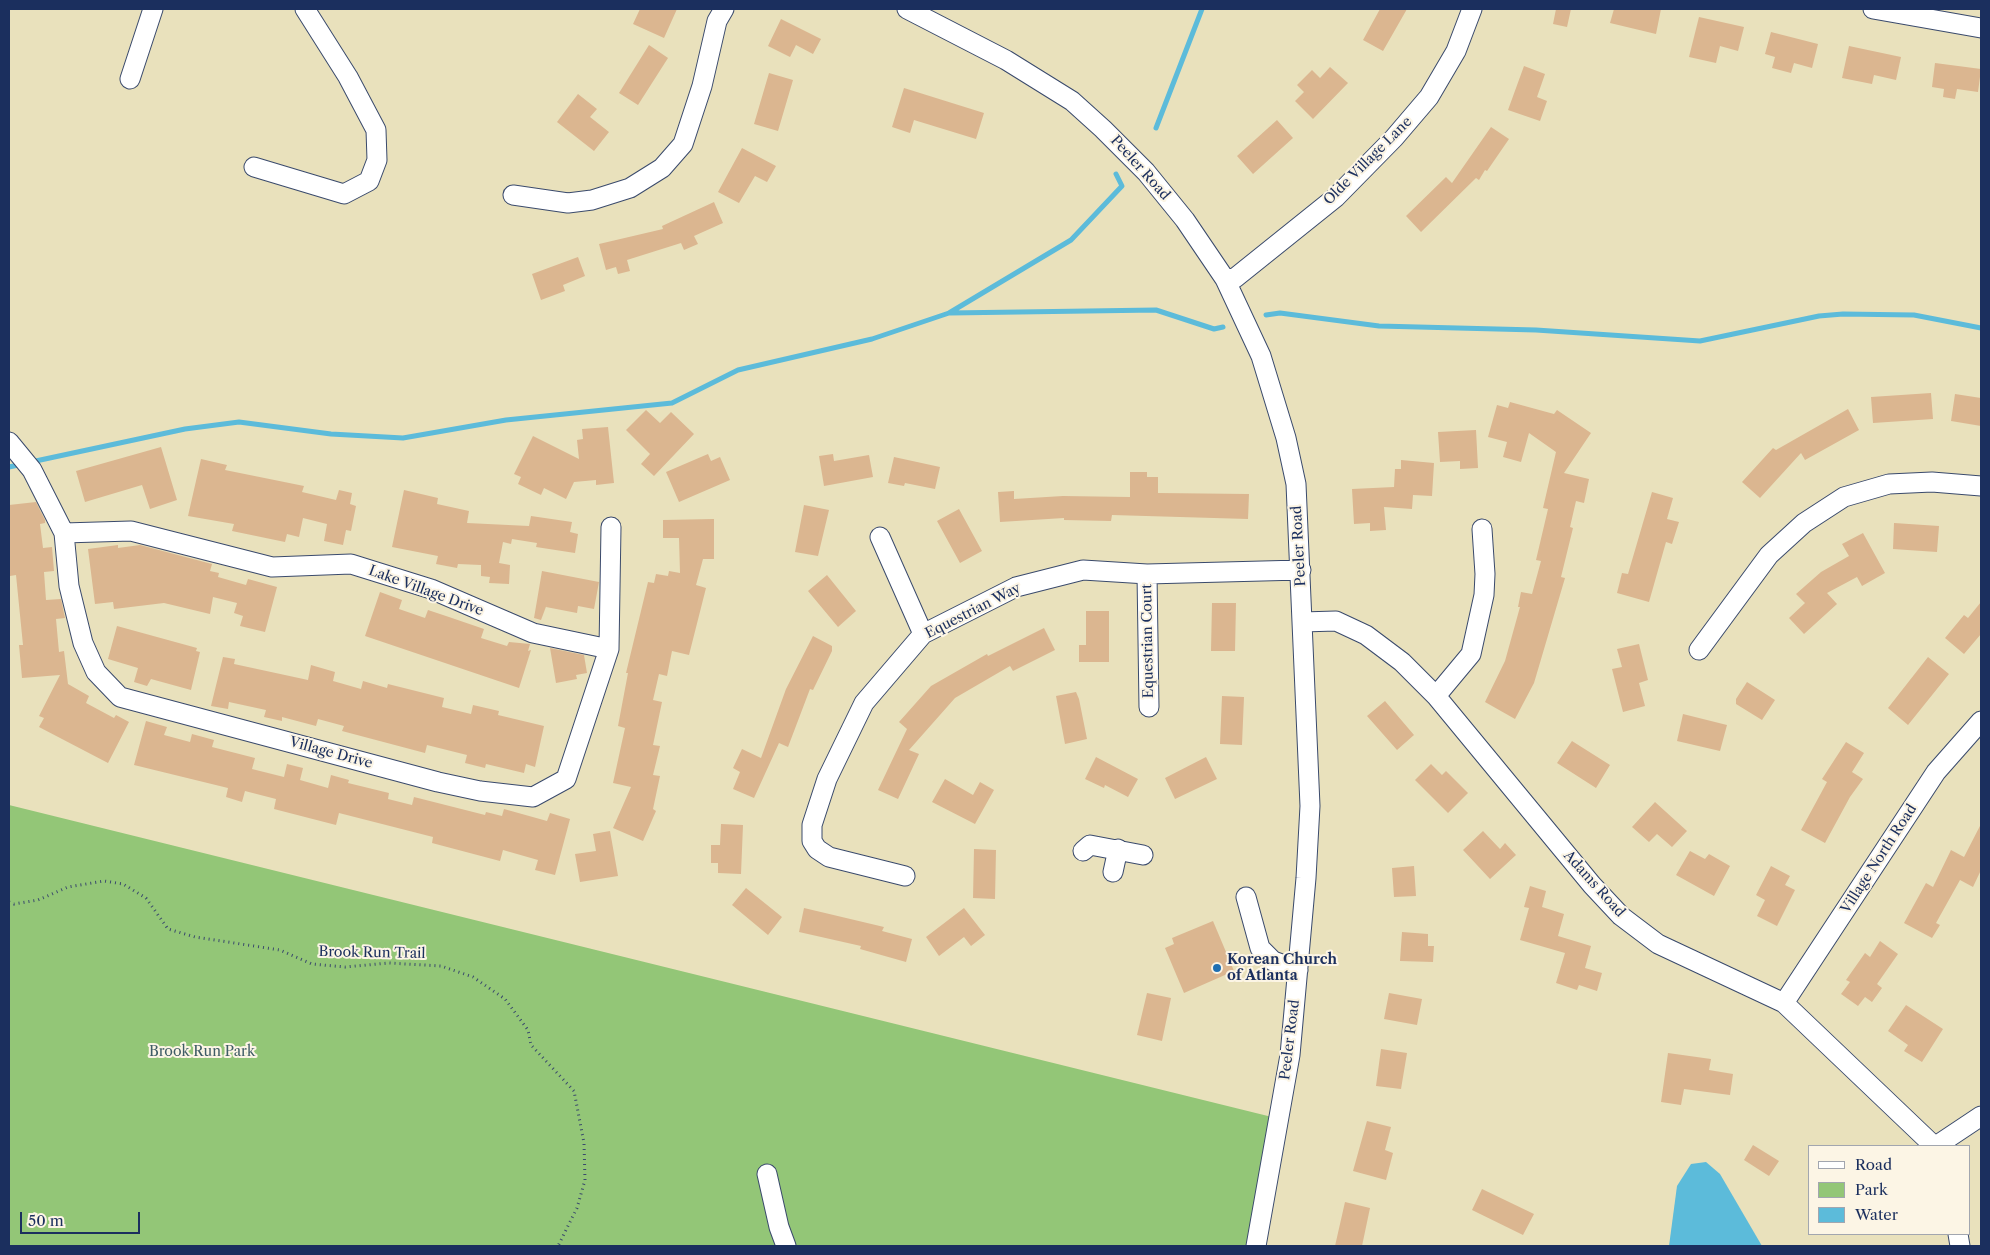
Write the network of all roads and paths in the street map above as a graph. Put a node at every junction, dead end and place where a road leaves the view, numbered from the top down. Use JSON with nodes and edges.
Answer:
{"nodes":[{"id":1,"x":153,"y":9,"type":"edge"},
{"id":2,"x":305,"y":9,"type":"edge"},
{"id":3,"x":724,"y":9,"type":"edge"},
{"id":4,"x":907,"y":9,"type":"edge"},
{"id":5,"x":1472,"y":9,"type":"edge"},
{"id":6,"x":1873,"y":9,"type":"edge"},
{"id":7,"x":1981,"y":28,"type":"edge"},
{"id":8,"x":130,"y":79,"type":"dead end"},
{"id":9,"x":254,"y":167,"type":"dead end"},
{"id":10,"x":513,"y":195,"type":"dead end"},
{"id":11,"x":1225,"y":279,"type":"junction"},
{"id":12,"x":18,"y":453,"type":"edge"},
{"id":13,"x":1981,"y":486,"type":"edge"},
{"id":14,"x":611,"y":527,"type":"dead end"},
{"id":15,"x":1482,"y":529,"type":"dead end"},
{"id":16,"x":64,"y":532,"type":"junction"},
{"id":17,"x":880,"y":537,"type":"dead end"},
{"id":18,"x":1301,"y":570,"type":"junction"},
{"id":19,"x":1148,"y":574,"type":"junction"},
{"id":20,"x":1302,"y":622,"type":"junction"},
{"id":21,"x":923,"y":634,"type":"junction"},
{"id":22,"x":609,"y":649,"type":"junction"},
{"id":23,"x":1700,"y":650,"type":"dead end"},
{"id":24,"x":1436,"y":696,"type":"junction"},
{"id":25,"x":1149,"y":707,"type":"dead end"},
{"id":26,"x":1981,"y":721,"type":"edge"},
{"id":27,"x":1118,"y":849,"type":"junction"},
{"id":28,"x":1083,"y":851,"type":"dead end"},
{"id":29,"x":1142,"y":855,"type":"dead end"},
{"id":30,"x":1113,"y":872,"type":"dead end"},
{"id":31,"x":905,"y":876,"type":"dead end"},
{"id":32,"x":1246,"y":897,"type":"dead end"},
{"id":33,"x":9,"y":902,"type":"edge"},
{"id":34,"x":1298,"y":970,"type":"junction"},
{"id":35,"x":1784,"y":1003,"type":"junction"},
{"id":36,"x":1981,"y":1116,"type":"edge"},
{"id":37,"x":1934,"y":1145,"type":"edge"},
{"id":38,"x":1937,"y":1145,"type":"edge"},
{"id":39,"x":767,"y":1174,"type":"dead end"},
{"id":40,"x":558,"y":1246,"type":"edge"},
{"id":41,"x":786,"y":1246,"type":"edge"},
{"id":42,"x":1256,"y":1246,"type":"edge"}],
"edges":[{"from":1,"to":8,"type":"street"},
{"from":2,"to":9,"type":"street"},
{"from":3,"to":10,"type":"street"},
{"from":4,"to":11,"type":"street","name":"Peeler Road"},
{"from":5,"to":11,"type":"street","name":"Olde Village Lane"},
{"from":6,"to":7,"type":"street"},
{"from":11,"to":18,"type":"street","name":"Peeler Road"},
{"from":12,"to":16,"type":"street","name":"Village Drive"},
{"from":13,"to":23,"type":"street"},
{"from":14,"to":22,"type":"street","name":"Village Drive"},
{"from":15,"to":24,"type":"street"},
{"from":16,"to":22,"type":"street","name":"Lake Village Drive"},
{"from":16,"to":22,"type":"street","name":"Village Drive"},
{"from":17,"to":21,"type":"street"},
{"from":18,"to":19,"type":"street","name":"Equestrian Way"},
{"from":18,"to":20,"type":"street","name":"Peeler Road"},
{"from":19,"to":21,"type":"street","name":"Equestrian Way"},
{"from":19,"to":25,"type":"street","name":"Equestrian Court"},
{"from":20,"to":24,"type":"street","name":"Adams Road"},
{"from":20,"to":34,"type":"street","name":"Peeler Road"},
{"from":21,"to":31,"type":"street","name":"Equestrian Way"},
{"from":24,"to":35,"type":"street","name":"Adams Road"},
{"from":26,"to":35,"type":"street","name":"Village North Road"},
{"from":27,"to":28,"type":"street"},
{"from":27,"to":29,"type":"street"},
{"from":27,"to":30,"type":"street"},
{"from":32,"to":34,"type":"street"},
{"from":33,"to":40,"type":"path","name":"Brook Run Trail"},
{"from":34,"to":42,"type":"street","name":"Peeler Road"},
{"from":35,"to":37,"type":"street","name":"Adams Road"},
{"from":36,"to":38,"type":"street"},
{"from":39,"to":41,"type":"street"}]}
